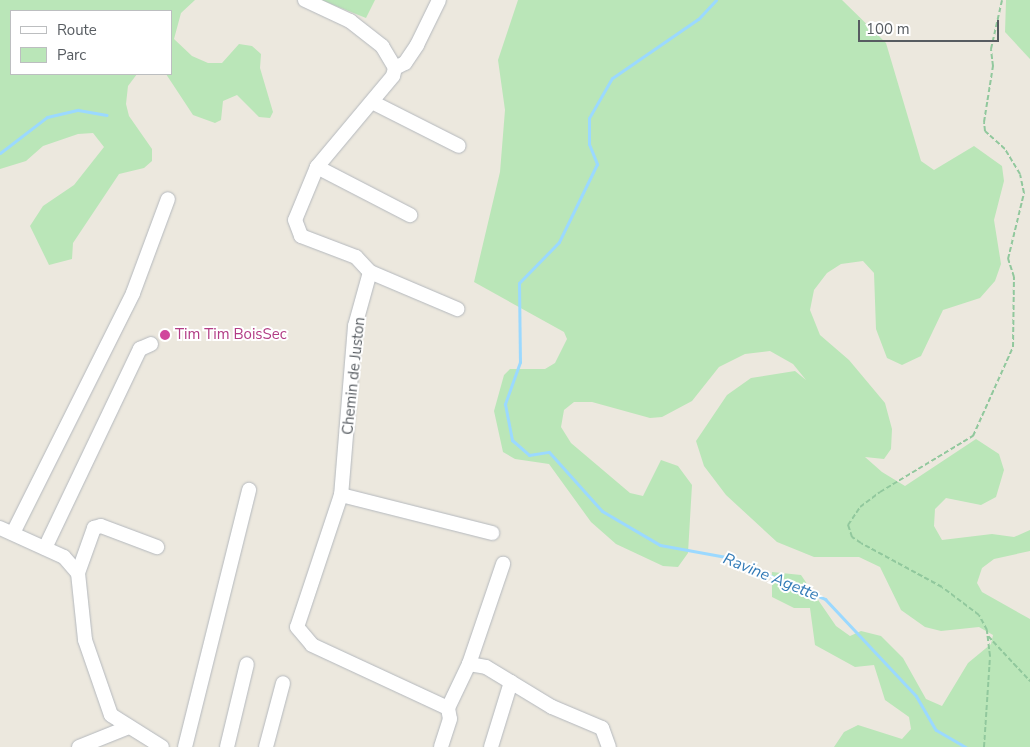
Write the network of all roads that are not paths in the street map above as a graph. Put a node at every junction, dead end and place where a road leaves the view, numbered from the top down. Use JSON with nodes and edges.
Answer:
{"nodes":[{"id":1,"x":304,"y":0,"type":"edge"},
{"id":2,"x":439,"y":0,"type":"edge"},
{"id":3,"x":395,"y":68,"type":"junction"},
{"id":4,"x":372,"y":102,"type":"junction"},
{"id":5,"x":459,"y":146,"type":"dead end"},
{"id":6,"x":317,"y":168,"type":"junction"},
{"id":7,"x":168,"y":199,"type":"dead end"},
{"id":8,"x":410,"y":215,"type":"dead end"},
{"id":9,"x":370,"y":272,"type":"junction"},
{"id":10,"x":457,"y":309,"type":"dead end"},
{"id":11,"x":151,"y":344,"type":"dead end"},
{"id":12,"x":79,"y":385,"type":"dead end"},
{"id":13,"x":248,"y":490,"type":"dead end"},
{"id":14,"x":341,"y":496,"type":"junction"},
{"id":15,"x":6,"y":530,"type":"edge"},
{"id":16,"x":492,"y":533,"type":"dead end"},
{"id":17,"x":157,"y":547,"type":"dead end"},
{"id":18,"x":45,"y":548,"type":"junction"},
{"id":19,"x":503,"y":564,"type":"dead end"},
{"id":20,"x":78,"y":573,"type":"junction"},
{"id":21,"x":247,"y":664,"type":"dead end"},
{"id":22,"x":469,"y":664,"type":"junction"},
{"id":23,"x":511,"y":682,"type":"junction"},
{"id":24,"x":283,"y":683,"type":"dead end"},
{"id":25,"x":448,"y":708,"type":"junction"},
{"id":26,"x":126,"y":728,"type":"junction"},
{"id":27,"x":79,"y":747,"type":"edge"},
{"id":28,"x":162,"y":747,"type":"edge"},
{"id":29,"x":185,"y":747,"type":"edge"},
{"id":30,"x":227,"y":747,"type":"edge"},
{"id":31,"x":266,"y":747,"type":"edge"},
{"id":32,"x":441,"y":747,"type":"edge"},
{"id":33,"x":491,"y":747,"type":"edge"},
{"id":34,"x":609,"y":747,"type":"edge"}],
"edges":[{"from":1,"to":3,"type":"street"},
{"from":2,"to":3,"type":"street"},
{"from":3,"to":4,"type":"street"},
{"from":4,"to":5,"type":"street"},
{"from":4,"to":6,"type":"street"},
{"from":6,"to":8,"type":"street"},
{"from":6,"to":9,"type":"street"},
{"from":7,"to":15,"type":"street"},
{"from":9,"to":10,"type":"street"},
{"from":9,"to":14,"type":"street","name":"Chemin de Juston"},
{"from":11,"to":18,"type":"street"},
{"from":12,"to":15,"type":"street"},
{"from":13,"to":29,"type":"street"},
{"from":14,"to":16,"type":"street"},
{"from":14,"to":25,"type":"street","name":"Chemin de Juston"},
{"from":15,"to":18,"type":"street"},
{"from":17,"to":20,"type":"street"},
{"from":18,"to":20,"type":"street"},
{"from":19,"to":22,"type":"street"},
{"from":20,"to":26,"type":"street"},
{"from":21,"to":30,"type":"street"},
{"from":22,"to":23,"type":"street"},
{"from":22,"to":25,"type":"street"},
{"from":23,"to":33,"type":"street"},
{"from":23,"to":34,"type":"street"},
{"from":24,"to":31,"type":"street"},
{"from":25,"to":32,"type":"street"},
{"from":26,"to":27,"type":"street"},
{"from":26,"to":28,"type":"street"}]}
